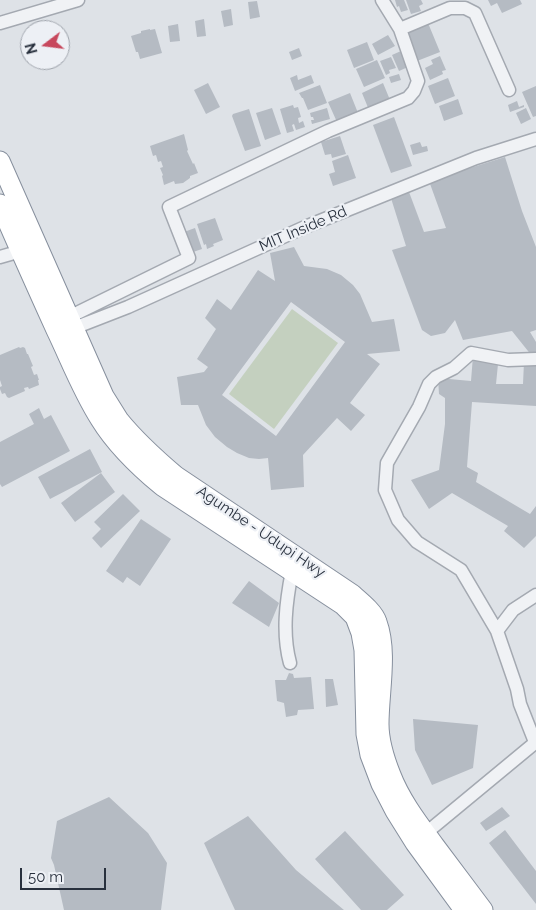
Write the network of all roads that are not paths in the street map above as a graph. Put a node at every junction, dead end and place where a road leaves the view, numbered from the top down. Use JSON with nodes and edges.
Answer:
{"nodes":[{"id":1,"x":78,"y":0,"type":"edge"},
{"id":2,"x":382,"y":0,"type":"edge"},
{"id":3,"x":0,"y":23,"type":"edge"},
{"id":4,"x":400,"y":29,"type":"junction"},
{"id":5,"x":509,"y":90,"type":"dead end"},
{"id":6,"x":536,"y":139,"type":"edge"},
{"id":7,"x":0,"y":161,"type":"edge"},
{"id":8,"x":1,"y":210,"type":"edge"},
{"id":9,"x":20,"y":251,"type":"junction"},
{"id":10,"x":0,"y":257,"type":"edge"},
{"id":11,"x":72,"y":322,"type":"junction"},
{"id":12,"x":536,"y":359,"type":"edge"},
{"id":13,"x":292,"y":572,"type":"junction"},
{"id":14,"x":536,"y":595,"type":"edge"},
{"id":15,"x":497,"y":631,"type":"junction"},
{"id":16,"x":290,"y":663,"type":"dead end"},
{"id":17,"x":520,"y":704,"type":"junction"},
{"id":18,"x":536,"y":718,"type":"edge"},
{"id":19,"x":536,"y":742,"type":"edge"},
{"id":20,"x":420,"y":838,"type":"junction"},
{"id":21,"x":457,"y":907,"type":"edge"},
{"id":22,"x":483,"y":910,"type":"edge"}],
"edges":[{"from":1,"to":3,"type":"street"},
{"from":2,"to":4,"type":"street"},
{"from":4,"to":5,"type":"street"},
{"from":4,"to":11,"type":"street"},
{"from":6,"to":11,"type":"street","name":"MIT Inside Rd"},
{"from":7,"to":11,"type":"highway","name":"Agumbe - Udupi Hwy"},
{"from":8,"to":9,"type":"highway","name":"Agumbe - Udupi Hwy"},
{"from":9,"to":10,"type":"street"},
{"from":9,"to":13,"type":"highway","name":"Agumbe - Udupi Hwy"},
{"from":11,"to":20,"type":"highway","name":"Agumbe - Udupi Hwy"},
{"from":12,"to":15,"type":"street"},
{"from":13,"to":16,"type":"street"},
{"from":13,"to":20,"type":"highway","name":"Agumbe - Udupi Hwy"},
{"from":14,"to":15,"type":"street"},
{"from":15,"to":17,"type":"street"},
{"from":17,"to":18,"type":"street"},
{"from":17,"to":19,"type":"street"},
{"from":19,"to":20,"type":"street"},
{"from":20,"to":21,"type":"highway","name":"Agumbe - Udupi Hwy"},
{"from":20,"to":22,"type":"highway","name":"Agumbe - Udupi Hwy"}]}
